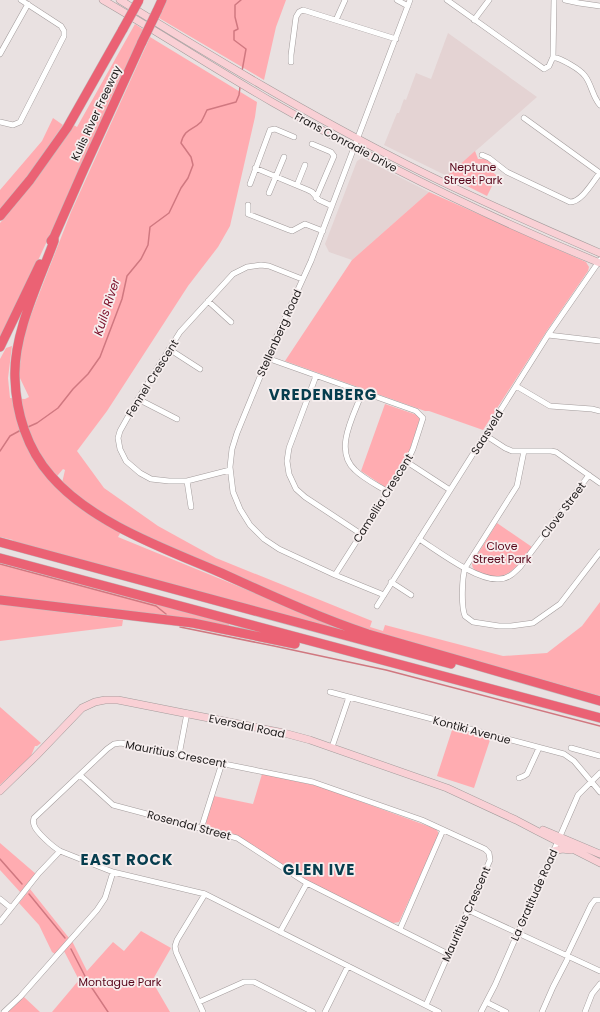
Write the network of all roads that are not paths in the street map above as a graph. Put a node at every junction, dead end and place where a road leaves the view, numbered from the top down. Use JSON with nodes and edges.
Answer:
{"nodes":[{"id":1,"x":21,"y":0,"type":"edge"},
{"id":2,"x":103,"y":0,"type":"edge"},
{"id":3,"x":120,"y":0,"type":"edge"},
{"id":4,"x":139,"y":0,"type":"edge"},
{"id":5,"x":162,"y":0,"type":"edge"},
{"id":6,"x":345,"y":0,"type":"edge"},
{"id":7,"x":397,"y":0,"type":"edge"},
{"id":8,"x":410,"y":0,"type":"edge"},
{"id":9,"x":446,"y":0,"type":"edge"},
{"id":10,"x":489,"y":0,"type":"edge"},
{"id":11,"x":554,"y":0,"type":"edge"},
{"id":12,"x":565,"y":0,"type":"edge"},
{"id":13,"x":28,"y":4,"type":"junction"},
{"id":14,"x":408,"y":6,"type":"junction"},
{"id":15,"x":600,"y":6,"type":"edge"},
{"id":16,"x":336,"y":20,"type":"junction"},
{"id":17,"x":474,"y":20,"type":"junction"},
{"id":18,"x":396,"y":39,"type":"junction"},
{"id":19,"x":0,"y":54,"type":"edge"},
{"id":20,"x":553,"y":57,"type":"junction"},
{"id":21,"x":291,"y":62,"type":"dead end"},
{"id":22,"x":600,"y":105,"type":"edge"},
{"id":23,"x":524,"y":118,"type":"dead end"},
{"id":24,"x":0,"y":122,"type":"edge"},
{"id":25,"x":294,"y":137,"type":"dead end"},
{"id":26,"x":358,"y":139,"type":"junction"},
{"id":27,"x":312,"y":144,"type":"dead end"},
{"id":28,"x":355,"y":147,"type":"junction"},
{"id":29,"x":482,"y":155,"type":"dead end"},
{"id":30,"x":284,"y":157,"type":"dead end"},
{"id":31,"x":305,"y":165,"type":"dead end"},
{"id":32,"x":255,"y":168,"type":"junction"},
{"id":33,"x":600,"y":173,"type":"edge"},
{"id":34,"x":276,"y":177,"type":"junction"},
{"id":35,"x":250,"y":184,"type":"dead end"},
{"id":36,"x":297,"y":185,"type":"junction"},
{"id":37,"x":269,"y":193,"type":"dead end"},
{"id":38,"x":316,"y":198,"type":"junction"},
{"id":39,"x":248,"y":205,"type":"dead end"},
{"id":40,"x":332,"y":206,"type":"junction"},
{"id":41,"x":0,"y":216,"type":"edge"},
{"id":42,"x":323,"y":231,"type":"junction"},
{"id":43,"x":54,"y":237,"type":"junction"},
{"id":44,"x":600,"y":253,"type":"edge"},
{"id":45,"x":600,"y":262,"type":"edge"},
{"id":46,"x":302,"y":279,"type":"junction"},
{"id":47,"x":208,"y":301,"type":"junction"},
{"id":48,"x":231,"y":322,"type":"dead end"},
{"id":49,"x":548,"y":335,"type":"junction"},
{"id":50,"x":600,"y":341,"type":"edge"},
{"id":51,"x":0,"y":347,"type":"edge"},
{"id":52,"x":170,"y":349,"type":"junction"},
{"id":53,"x":267,"y":358,"type":"junction"},
{"id":54,"x":200,"y":369,"type":"dead end"},
{"id":55,"x":316,"y":376,"type":"junction"},
{"id":56,"x":516,"y":386,"type":"junction"},
{"id":57,"x":362,"y":393,"type":"junction"},
{"id":58,"x":138,"y":399,"type":"junction"},
{"id":59,"x":600,"y":411,"type":"edge"},
{"id":60,"x":176,"y":419,"type":"dead end"},
{"id":61,"x":485,"y":435,"type":"junction"},
{"id":62,"x":524,"y":451,"type":"junction"},
{"id":63,"x":407,"y":462,"type":"junction"},
{"id":64,"x":230,"y":470,"type":"junction"},
{"id":65,"x":589,"y":475,"type":"junction"},
{"id":66,"x":187,"y":481,"type":"junction"},
{"id":67,"x":600,"y":483,"type":"edge"},
{"id":68,"x":450,"y":490,"type":"junction"},
{"id":69,"x":388,"y":492,"type":"junction"},
{"id":70,"x":191,"y":507,"type":"dead end"},
{"id":71,"x":361,"y":534,"type":"junction"},
{"id":72,"x":419,"y":539,"type":"junction"},
{"id":73,"x":0,"y":542,"type":"edge"},
{"id":74,"x":600,"y":552,"type":"edge"},
{"id":75,"x":0,"y":558,"type":"edge"},
{"id":76,"x":465,"y":568,"type":"junction"},
{"id":77,"x":335,"y":575,"type":"junction"},
{"id":78,"x":391,"y":582,"type":"junction"},
{"id":79,"x":384,"y":595,"type":"junction"},
{"id":80,"x":411,"y":595,"type":"dead end"},
{"id":81,"x":0,"y":600,"type":"edge"},
{"id":82,"x":377,"y":606,"type":"dead end"},
{"id":83,"x":381,"y":661,"type":"junction"},
{"id":84,"x":330,"y":692,"type":"dead end"},
{"id":85,"x":349,"y":697,"type":"junction"},
{"id":86,"x":600,"y":701,"type":"edge"},
{"id":87,"x":600,"y":704,"type":"edge"},
{"id":88,"x":187,"y":714,"type":"junction"},
{"id":89,"x":600,"y":718,"type":"edge"},
{"id":90,"x":332,"y":747,"type":"junction"},
{"id":91,"x":539,"y":748,"type":"junction"},
{"id":92,"x":571,"y":748,"type":"dead end"},
{"id":93,"x":179,"y":755,"type":"junction"},
{"id":94,"x":600,"y":756,"type":"edge"},
{"id":95,"x":222,"y":763,"type":"junction"},
{"id":96,"x":600,"y":772,"type":"edge"},
{"id":97,"x":80,"y":775,"type":"junction"},
{"id":98,"x":519,"y":778,"type":"dead end"},
{"id":99,"x":591,"y":781,"type":"junction"},
{"id":100,"x":0,"y":791,"type":"edge"},
{"id":101,"x":600,"y":792,"type":"edge"},
{"id":102,"x":201,"y":829,"type":"junction"},
{"id":103,"x":444,"y":830,"type":"junction"},
{"id":104,"x":559,"y":839,"type":"junction"},
{"id":105,"x":60,"y":851,"type":"junction"},
{"id":106,"x":554,"y":851,"type":"junction"},
{"id":107,"x":600,"y":854,"type":"edge"},
{"id":108,"x":597,"y":862,"type":"edge"},
{"id":109,"x":113,"y":872,"type":"junction"},
{"id":110,"x":308,"y":883,"type":"junction"},
{"id":111,"x":206,"y":894,"type":"junction"},
{"id":112,"x":0,"y":899,"type":"edge"},
{"id":113,"x":600,"y":900,"type":"edge"},
{"id":114,"x":12,"y":908,"type":"junction"},
{"id":115,"x":468,"y":910,"type":"junction"},
{"id":116,"x":0,"y":922,"type":"edge"},
{"id":117,"x":400,"y":929,"type":"junction"},
{"id":118,"x":280,"y":932,"type":"junction"},
{"id":119,"x":518,"y":932,"type":"junction"},
{"id":120,"x":448,"y":954,"type":"junction"},
{"id":121,"x":568,"y":956,"type":"junction"},
{"id":122,"x":348,"y":966,"type":"junction"},
{"id":123,"x":600,"y":972,"type":"edge"},
{"id":124,"x":600,"y":984,"type":"edge"},
{"id":125,"x":199,"y":1002,"type":"junction"},
{"id":126,"x":486,"y":1002,"type":"junction"},
{"id":127,"x":426,"y":1005,"type":"junction"},
{"id":128,"x":4,"y":1012,"type":"edge"},
{"id":129,"x":204,"y":1012,"type":"edge"},
{"id":130,"x":313,"y":1012,"type":"edge"},
{"id":131,"x":325,"y":1012,"type":"edge"},
{"id":132,"x":440,"y":1012,"type":"edge"},
{"id":133,"x":481,"y":1012,"type":"edge"},
{"id":134,"x":506,"y":1012,"type":"edge"},
{"id":135,"x":542,"y":1012,"type":"edge"},
{"id":136,"x":585,"y":1012,"type":"edge"}],
"edges":[{"from":1,"to":13,"type":"street"},
{"from":2,"to":28,"type":"street","name":"Frans Conradie Drive"},
{"from":3,"to":26,"type":"street","name":"Frans Conradie Drive"},
{"from":4,"to":41,"type":"highway","name":"Kuils River Freeway","bridge":true},
{"from":5,"to":43,"type":"highway","name":"Kuils River Freeway","bridge":true},
{"from":6,"to":16,"type":"street"},
{"from":7,"to":14,"type":"street"},
{"from":8,"to":14,"type":"street","name":"Stellenberg Road"},
{"from":9,"to":17,"type":"street"},
{"from":10,"to":17,"type":"street"},
{"from":11,"to":20,"type":"street"},
{"from":12,"to":15,"type":"street"},
{"from":13,"to":19,"type":"street"},
{"from":13,"to":24,"type":"street"},
{"from":14,"to":18,"type":"street","name":"Stellenberg Road"},
{"from":16,"to":18,"type":"street"},
{"from":16,"to":21,"type":"street"},
{"from":17,"to":20,"type":"street"},
{"from":18,"to":26,"type":"street","name":"Stellenberg Road"},
{"from":20,"to":22,"type":"street"},
{"from":23,"to":33,"type":"street"},
{"from":25,"to":32,"type":"street"},
{"from":26,"to":28,"type":"street","name":"Stellenberg Road"},
{"from":26,"to":44,"type":"street","name":"Frans Conradie Drive"},
{"from":27,"to":38,"type":"street"},
{"from":28,"to":40,"type":"street","name":"Stellenberg Road"},
{"from":28,"to":45,"type":"street","name":"Frans Conradie Drive"},
{"from":29,"to":33,"type":"street"},
{"from":30,"to":34,"type":"street"},
{"from":31,"to":36,"type":"street"},
{"from":32,"to":34,"type":"street"},
{"from":32,"to":35,"type":"street"},
{"from":34,"to":36,"type":"street"},
{"from":34,"to":37,"type":"street"},
{"from":36,"to":38,"type":"street"},
{"from":38,"to":40,"type":"street"},
{"from":39,"to":42,"type":"street"},
{"from":40,"to":42,"type":"street","name":"Stellenberg Road"},
{"from":42,"to":46,"type":"street","name":"Stellenberg Road"},
{"from":43,"to":51,"type":"highway"},
{"from":43,"to":86,"type":"highway"},
{"from":45,"to":49,"type":"street","name":"Saasveld"},
{"from":46,"to":47,"type":"street","name":"Fennel Crescent"},
{"from":46,"to":53,"type":"street","name":"Stellenberg Road"},
{"from":47,"to":48,"type":"street"},
{"from":47,"to":52,"type":"street","name":"Fennel Crescent"},
{"from":49,"to":50,"type":"street"},
{"from":49,"to":56,"type":"street","name":"Saasveld"},
{"from":52,"to":54,"type":"street"},
{"from":52,"to":58,"type":"street","name":"Fennel Crescent"},
{"from":53,"to":55,"type":"street","name":"Camellia Crescent"},
{"from":53,"to":64,"type":"street","name":"Stellenberg Road"},
{"from":55,"to":57,"type":"street","name":"Camellia Crescent"},
{"from":55,"to":71,"type":"street"},
{"from":56,"to":59,"type":"street"},
{"from":56,"to":61,"type":"street","name":"Saasveld"},
{"from":57,"to":63,"type":"street","name":"Camellia Crescent"},
{"from":57,"to":69,"type":"street"},
{"from":58,"to":60,"type":"street"},
{"from":58,"to":66,"type":"street","name":"Fennel Crescent"},
{"from":61,"to":62,"type":"street"},
{"from":61,"to":68,"type":"street","name":"Saasveld"},
{"from":62,"to":65,"type":"street"},
{"from":62,"to":76,"type":"street"},
{"from":63,"to":68,"type":"street"},
{"from":63,"to":69,"type":"street","name":"Camellia Crescent"},
{"from":64,"to":66,"type":"street","name":"Fennel Crescent"},
{"from":64,"to":77,"type":"street","name":"Stellenberg Road"},
{"from":65,"to":67,"type":"street"},
{"from":65,"to":76,"type":"street","name":"Clove Street"},
{"from":66,"to":70,"type":"street"},
{"from":68,"to":72,"type":"street","name":"Saasveld"},
{"from":69,"to":71,"type":"street","name":"Camellia Crescent"},
{"from":71,"to":77,"type":"street","name":"Camellia Crescent"},
{"from":72,"to":76,"type":"street","name":"Clove Street"},
{"from":72,"to":78,"type":"street","name":"Saasveld"},
{"from":73,"to":87,"type":"highway"},
{"from":74,"to":76,"type":"street"},
{"from":75,"to":83,"type":"highway"},
{"from":77,"to":79,"type":"street","name":"Stellenberg Road"},
{"from":78,"to":79,"type":"street","name":"Saasveld"},
{"from":78,"to":80,"type":"street"},
{"from":79,"to":82,"type":"street","name":"Saasveld"},
{"from":81,"to":83,"type":"highway"},
{"from":83,"to":89,"type":"highway"},
{"from":84,"to":85,"type":"street","name":"Kontiki Avenue"},
{"from":85,"to":90,"type":"street"},
{"from":85,"to":91,"type":"street","name":"Kontiki Avenue"},
{"from":88,"to":90,"type":"street","name":"Eversdal Road"},
{"from":88,"to":93,"type":"street"},
{"from":88,"to":100,"type":"street","name":"Eversdal Road"},
{"from":90,"to":104,"type":"street","name":"Eversdal Road"},
{"from":91,"to":98,"type":"street"},
{"from":91,"to":99,"type":"street","name":"Kontiki Avenue"},
{"from":92,"to":94,"type":"street"},
{"from":93,"to":95,"type":"street","name":"Mauritius Crescent"},
{"from":93,"to":97,"type":"street","name":"Mauritius Crescent"},
{"from":95,"to":102,"type":"street"},
{"from":95,"to":103,"type":"street","name":"Mauritius Crescent"},
{"from":96,"to":99,"type":"street","name":"La Gratitude Road"},
{"from":97,"to":102,"type":"street","name":"Rosendal Street"},
{"from":97,"to":105,"type":"street","name":"Mauritius Crescent"},
{"from":99,"to":101,"type":"street","name":"Kontiki Avenue"},
{"from":99,"to":104,"type":"street","name":"La Gratitude Road"},
{"from":102,"to":110,"type":"street","name":"Rosendal Street"},
{"from":103,"to":115,"type":"street","name":"Mauritius Crescent"},
{"from":103,"to":117,"type":"street"},
{"from":104,"to":106,"type":"street","name":"La Gratitude Road"},
{"from":104,"to":107,"type":"street","name":"Eversdal Road"},
{"from":104,"to":108,"type":"street","name":"Eversdal Road"},
{"from":105,"to":109,"type":"street","name":"Mauritius Crescent"},
{"from":105,"to":114,"type":"street"},
{"from":106,"to":108,"type":"street"},
{"from":106,"to":119,"type":"street","name":"La Gratitude Road"},
{"from":109,"to":111,"type":"street","name":"Mauritius Crescent"},
{"from":109,"to":128,"type":"street"},
{"from":110,"to":117,"type":"street","name":"Rosendal Street"},
{"from":110,"to":118,"type":"street"},
{"from":111,"to":118,"type":"street","name":"Mauritius Crescent"},
{"from":111,"to":125,"type":"street"},
{"from":112,"to":114,"type":"street"},
{"from":113,"to":121,"type":"street"},
{"from":114,"to":116,"type":"street"},
{"from":115,"to":119,"type":"street"},
{"from":115,"to":120,"type":"street","name":"Mauritius Crescent"},
{"from":117,"to":120,"type":"street","name":"Rosendal Street"},
{"from":118,"to":122,"type":"street","name":"Mauritius Crescent"},
{"from":119,"to":121,"type":"street"},
{"from":119,"to":126,"type":"street","name":"La Gratitude Road"},
{"from":120,"to":127,"type":"street","name":"Mauritius Crescent"},
{"from":121,"to":123,"type":"street"},
{"from":121,"to":135,"type":"street"},
{"from":122,"to":127,"type":"street","name":"Mauritius Crescent"},
{"from":122,"to":131,"type":"street"},
{"from":124,"to":136,"type":"street"},
{"from":125,"to":129,"type":"street"},
{"from":125,"to":130,"type":"street"},
{"from":126,"to":133,"type":"street","name":"La Gratitude Road"},
{"from":126,"to":134,"type":"street"},
{"from":127,"to":132,"type":"street","name":"Mauritius Crescent"}]}
